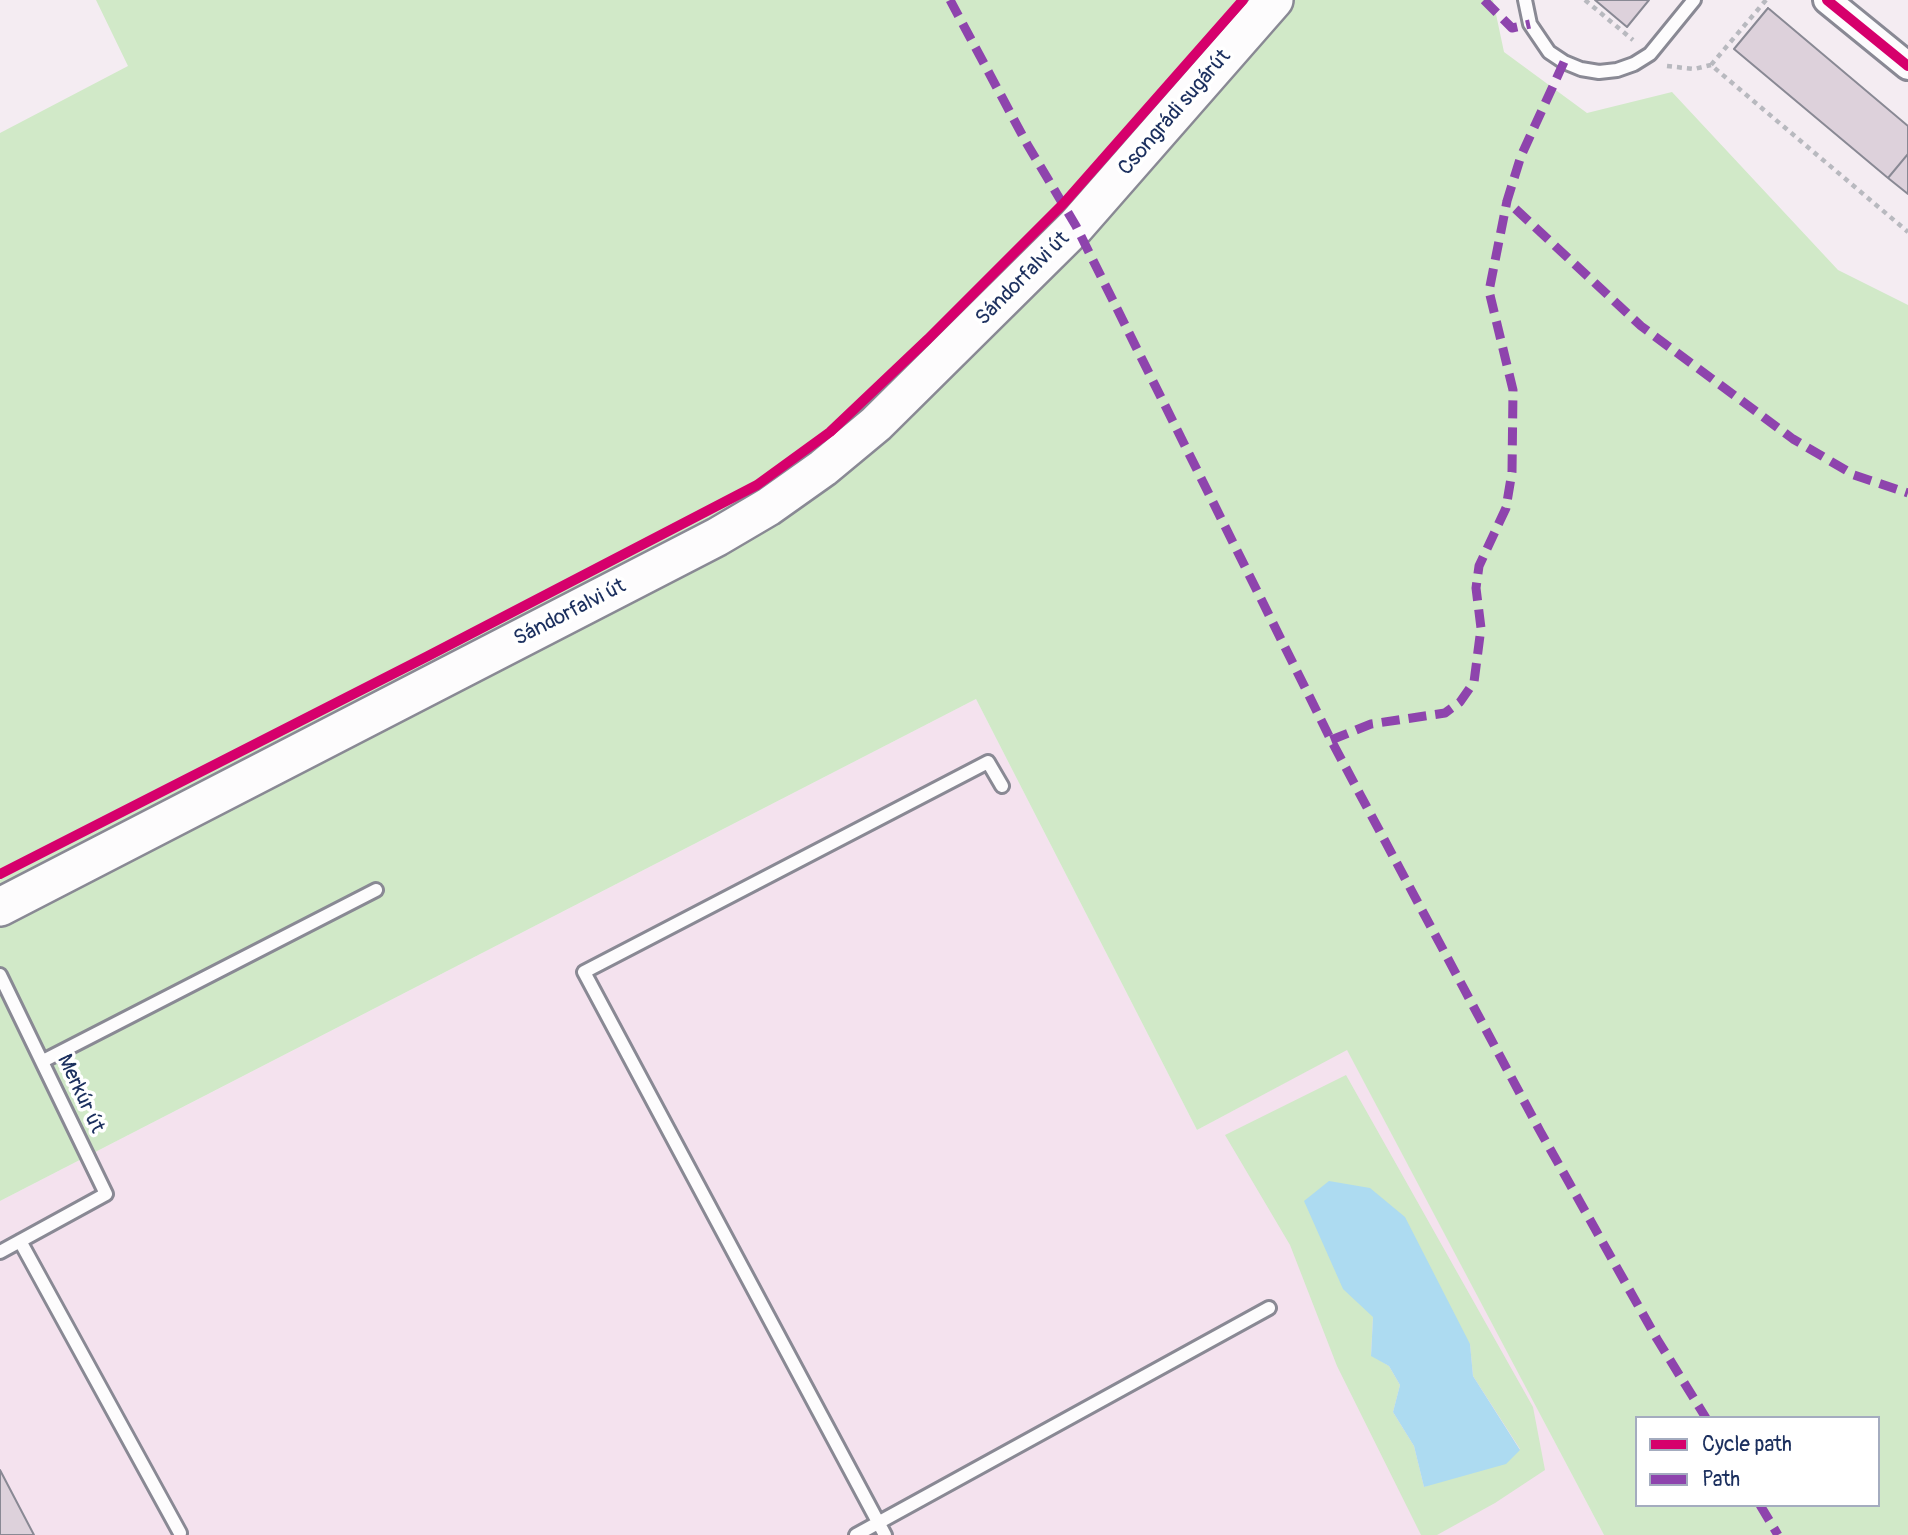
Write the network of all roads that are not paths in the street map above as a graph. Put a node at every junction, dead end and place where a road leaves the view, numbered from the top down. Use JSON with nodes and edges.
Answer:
{"nodes":[{"id":1,"x":1274,"y":0,"type":"edge"},
{"id":2,"x":1525,"y":0,"type":"edge"},
{"id":3,"x":1694,"y":0,"type":"edge"},
{"id":4,"x":1827,"y":0,"type":"edge"},
{"id":5,"x":1908,"y":66,"type":"edge"},
{"id":6,"x":1076,"y":226,"type":"joint"},
{"id":7,"x":1002,"y":786,"type":"dead end"},
{"id":8,"x":376,"y":890,"type":"dead end"},
{"id":9,"x":0,"y":907,"type":"edge"},
{"id":10,"x":0,"y":975,"type":"edge"},
{"id":11,"x":43,"y":1061,"type":"junction"},
{"id":12,"x":20,"y":1241,"type":"junction"},
{"id":13,"x":0,"y":1252,"type":"edge"},
{"id":14,"x":1269,"y":1308,"type":"dead end"},
{"id":15,"x":878,"y":1523,"type":"junction"},
{"id":16,"x":180,"y":1534,"type":"edge"},
{"id":17,"x":856,"y":1535,"type":"edge"},
{"id":18,"x":885,"y":1535,"type":"edge"}],
"edges":[{"from":1,"to":6,"type":"main road","name":"Csongrádi sugárút"},
{"from":2,"to":3,"type":"lane"},
{"from":4,"to":5,"type":"street"},
{"from":6,"to":9,"type":"main road","name":"Sándorfalvi út"},
{"from":7,"to":15,"type":"lane"},
{"from":8,"to":11,"type":"lane"},
{"from":10,"to":11,"type":"lane","name":"Merkúr út"},
{"from":11,"to":12,"type":"lane","name":"Merkúr út"},
{"from":12,"to":13,"type":"lane"},
{"from":12,"to":16,"type":"lane"},
{"from":14,"to":15,"type":"lane"},
{"from":15,"to":17,"type":"lane"},
{"from":15,"to":18,"type":"lane"}]}
